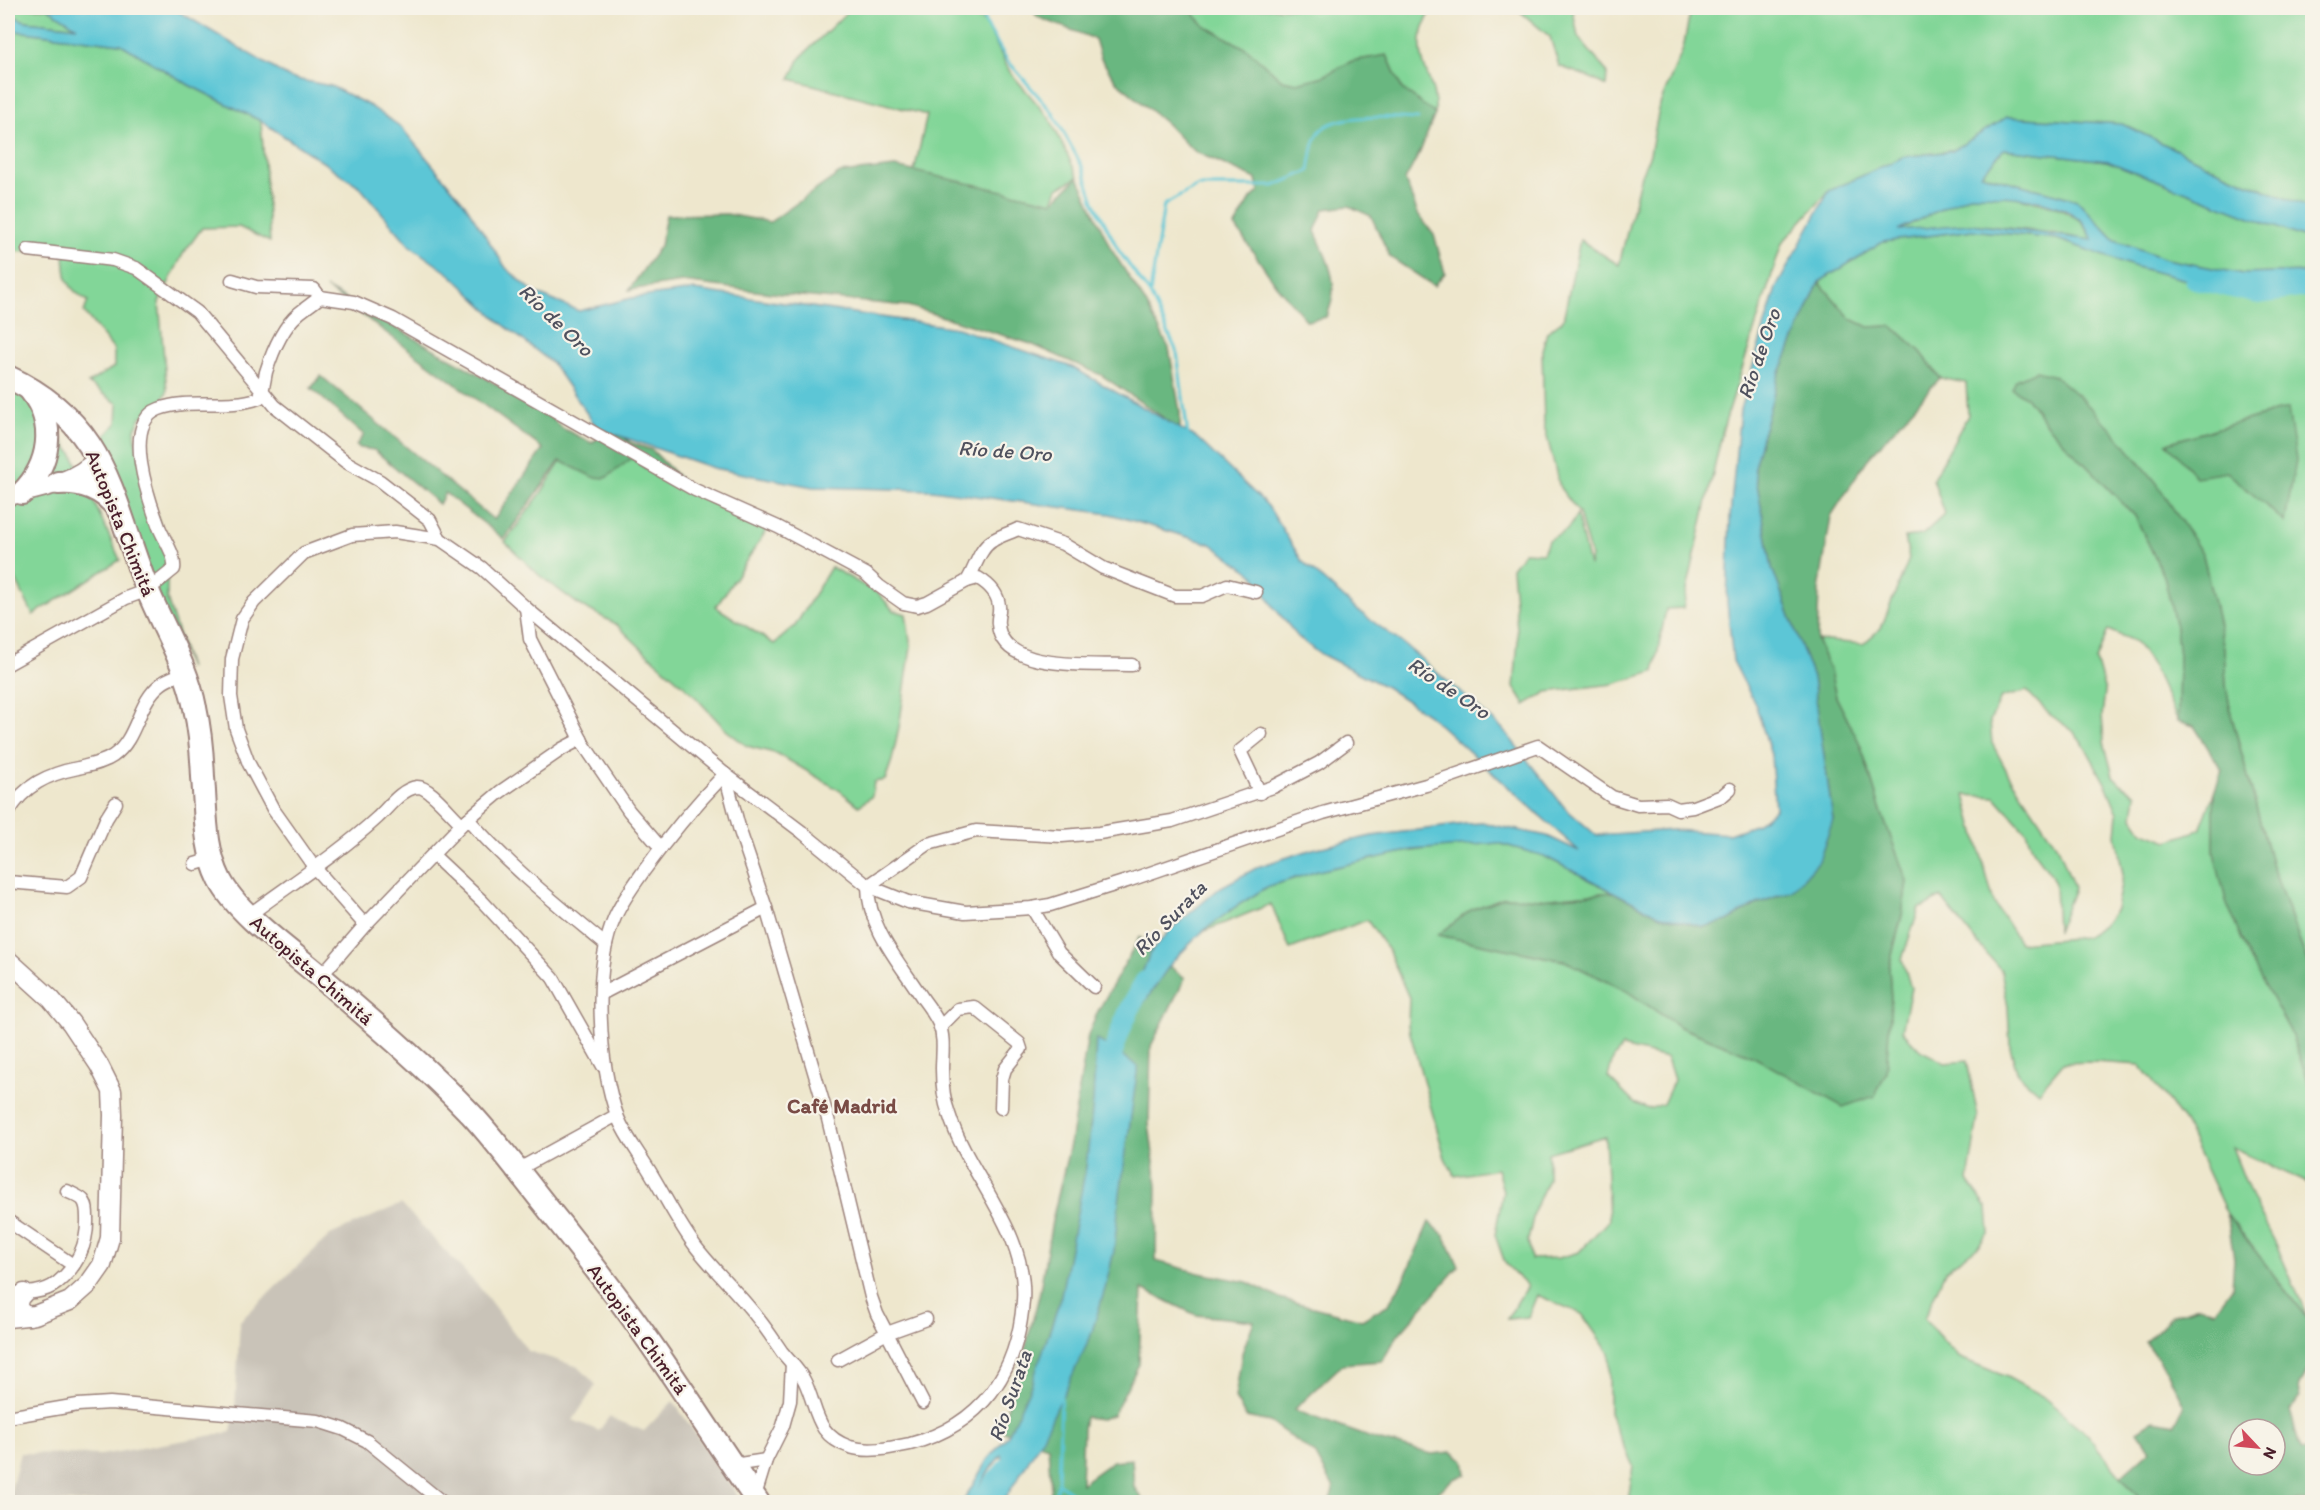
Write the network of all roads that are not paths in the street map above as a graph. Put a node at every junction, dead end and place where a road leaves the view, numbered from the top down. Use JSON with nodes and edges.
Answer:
{"nodes":[{"id":1,"x":28,"y":249,"type":"dead end"},
{"id":2,"x":232,"y":280,"type":"dead end"},
{"id":3,"x":320,"y":297,"type":"junction"},
{"id":4,"x":17,"y":381,"type":"edge"},
{"id":5,"x":263,"y":391,"type":"junction"},
{"id":6,"x":98,"y":458,"type":"junction"},
{"id":7,"x":58,"y":483,"type":"junction"},
{"id":8,"x":15,"y":495,"type":"edge"},
{"id":9,"x":125,"y":522,"type":"junction"},
{"id":10,"x":440,"y":539,"type":"junction"},
{"id":11,"x":967,"y":581,"type":"junction"},
{"id":12,"x":148,"y":590,"type":"junction"},
{"id":13,"x":1256,"y":592,"type":"dead end"},
{"id":14,"x":526,"y":608,"type":"junction"},
{"id":15,"x":8,"y":664,"type":"edge"},
{"id":16,"x":1132,"y":664,"type":"dead end"},
{"id":17,"x":186,"y":672,"type":"junction"},
{"id":18,"x":1261,"y":734,"type":"dead end"},
{"id":19,"x":581,"y":739,"type":"junction"},
{"id":20,"x":1346,"y":743,"type":"dead end"},
{"id":21,"x":725,"y":774,"type":"junction"},
{"id":22,"x":1730,"y":789,"type":"dead end"},
{"id":23,"x":1260,"y":793,"type":"junction"},
{"id":24,"x":116,"y":803,"type":"dead end"},
{"id":25,"x":8,"y":813,"type":"edge"},
{"id":26,"x":465,"y":821,"type":"junction"},
{"id":27,"x":661,"y":848,"type":"junction"},
{"id":28,"x":433,"y":855,"type":"junction"},
{"id":29,"x":314,"y":867,"type":"junction"},
{"id":30,"x":8,"y":882,"type":"edge"},
{"id":31,"x":868,"y":886,"type":"junction"},
{"id":32,"x":766,"y":908,"type":"junction"},
{"id":33,"x":1032,"y":908,"type":"junction"},
{"id":34,"x":249,"y":915,"type":"junction"},
{"id":35,"x":365,"y":925,"type":"junction"},
{"id":36,"x":606,"y":945,"type":"junction"},
{"id":37,"x":8,"y":960,"type":"edge"},
{"id":38,"x":321,"y":976,"type":"junction"},
{"id":39,"x":1094,"y":987,"type":"dead end"},
{"id":40,"x":601,"y":994,"type":"junction"},
{"id":41,"x":940,"y":1027,"type":"junction"},
{"id":42,"x":605,"y":1069,"type":"junction"},
{"id":43,"x":1001,"y":1108,"type":"dead end"},
{"id":44,"x":617,"y":1115,"type":"junction"},
{"id":45,"x":517,"y":1170,"type":"junction"},
{"id":46,"x":67,"y":1191,"type":"dead end"},
{"id":47,"x":8,"y":1221,"type":"edge"},
{"id":48,"x":73,"y":1265,"type":"junction"},
{"id":49,"x":16,"y":1293,"type":"edge"},
{"id":50,"x":29,"y":1316,"type":"junction"},
{"id":51,"x":8,"y":1318,"type":"edge"},
{"id":52,"x":927,"y":1319,"type":"dead end"},
{"id":53,"x":887,"y":1333,"type":"junction"},
{"id":54,"x":838,"y":1360,"type":"dead end"},
{"id":55,"x":792,"y":1363,"type":"junction"},
{"id":56,"x":923,"y":1403,"type":"dead end"},
{"id":57,"x":8,"y":1417,"type":"edge"},
{"id":58,"x":766,"y":1460,"type":"junction"},
{"id":59,"x":733,"y":1465,"type":"junction"},
{"id":60,"x":755,"y":1501,"type":"edge"},
{"id":61,"x":442,"y":1503,"type":"edge"}],
"edges":[{"from":1,"to":5,"type":"street"},
{"from":2,"to":3,"type":"street"},
{"from":3,"to":5,"type":"street"},
{"from":3,"to":11,"type":"street"},
{"from":4,"to":6,"type":"highway","name":"Autopista Chimitá"},
{"from":4,"to":8,"type":"highway"},
{"from":5,"to":10,"type":"street"},
{"from":5,"to":12,"type":"street"},
{"from":6,"to":7,"type":"street"},
{"from":6,"to":9,"type":"highway","name":"Autopista Chimitá"},
{"from":7,"to":8,"type":"street"},
{"from":7,"to":9,"type":"highway"},
{"from":9,"to":12,"type":"highway","name":"Autopista Chimitá"},
{"from":10,"to":14,"type":"street"},
{"from":10,"to":29,"type":"street"},
{"from":11,"to":13,"type":"street"},
{"from":11,"to":16,"type":"street"},
{"from":12,"to":15,"type":"street"},
{"from":12,"to":17,"type":"highway","name":"Autopista Chimitá"},
{"from":14,"to":19,"type":"street"},
{"from":14,"to":21,"type":"street"},
{"from":17,"to":25,"type":"street"},
{"from":17,"to":34,"type":"highway","name":"Autopista Chimitá"},
{"from":18,"to":23,"type":"street"},
{"from":19,"to":26,"type":"street"},
{"from":19,"to":27,"type":"street"},
{"from":20,"to":23,"type":"street"},
{"from":21,"to":27,"type":"street"},
{"from":21,"to":31,"type":"street"},
{"from":21,"to":32,"type":"street"},
{"from":22,"to":33,"type":"street"},
{"from":23,"to":31,"type":"street"},
{"from":24,"to":30,"type":"street"},
{"from":26,"to":28,"type":"street"},
{"from":26,"to":29,"type":"street"},
{"from":26,"to":36,"type":"street"},
{"from":27,"to":36,"type":"street"},
{"from":28,"to":35,"type":"street"},
{"from":28,"to":42,"type":"street"},
{"from":29,"to":34,"type":"street"},
{"from":29,"to":35,"type":"street"},
{"from":31,"to":33,"type":"street"},
{"from":31,"to":41,"type":"street"},
{"from":32,"to":40,"type":"street"},
{"from":32,"to":53,"type":"street"},
{"from":33,"to":39,"type":"street"},
{"from":34,"to":38,"type":"highway","name":"Autopista Chimitá"},
{"from":35,"to":38,"type":"street"},
{"from":36,"to":40,"type":"street"},
{"from":37,"to":50,"type":"street"},
{"from":38,"to":45,"type":"highway","name":"Autopista Chimitá"},
{"from":40,"to":42,"type":"street"},
{"from":41,"to":43,"type":"street"},
{"from":41,"to":55,"type":"street"},
{"from":42,"to":44,"type":"street"},
{"from":44,"to":45,"type":"street"},
{"from":44,"to":55,"type":"street"},
{"from":45,"to":59,"type":"highway","name":"Autopista Chimitá"},
{"from":46,"to":48,"type":"street"},
{"from":47,"to":48,"type":"street"},
{"from":48,"to":49,"type":"street"},
{"from":49,"to":50,"type":"street"},
{"from":50,"to":51,"type":"street"},
{"from":52,"to":53,"type":"street"},
{"from":53,"to":54,"type":"street"},
{"from":53,"to":56,"type":"street"},
{"from":55,"to":58,"type":"street"},
{"from":57,"to":61,"type":"street"},
{"from":58,"to":59,"type":"street"},
{"from":58,"to":60,"type":"street"},
{"from":59,"to":60,"type":"highway","name":"Autopista Chimitá"}]}
